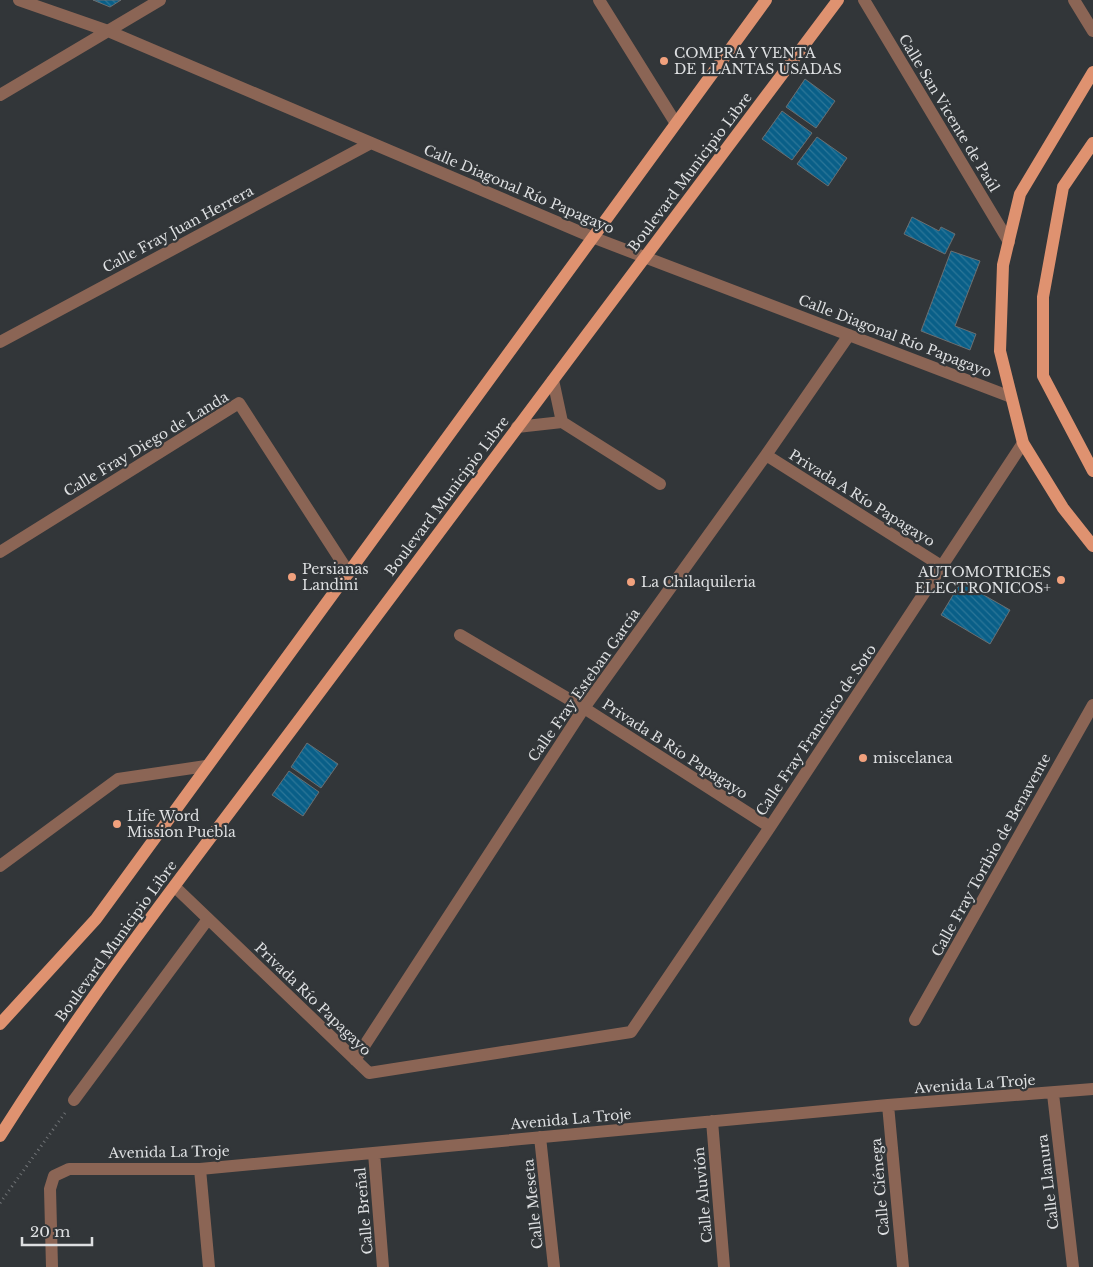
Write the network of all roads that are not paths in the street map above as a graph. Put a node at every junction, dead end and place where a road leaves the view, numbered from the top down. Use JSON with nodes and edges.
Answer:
{"nodes":[{"id":1,"x":19,"y":0,"type":"edge"},
{"id":2,"x":160,"y":0,"type":"edge"},
{"id":3,"x":600,"y":0,"type":"edge"},
{"id":4,"x":766,"y":0,"type":"edge"},
{"id":5,"x":838,"y":0,"type":"edge"},
{"id":6,"x":864,"y":0,"type":"edge"},
{"id":7,"x":1074,"y":0,"type":"edge"},
{"id":8,"x":108,"y":31,"type":"junction"},
{"id":9,"x":1093,"y":31,"type":"edge"},
{"id":10,"x":1093,"y":72,"type":"edge"},
{"id":11,"x":0,"y":94,"type":"edge"},
{"id":12,"x":675,"y":122,"type":"junction"},
{"id":13,"x":371,"y":142,"type":"junction"},
{"id":14,"x":1093,"y":143,"type":"edge"},
{"id":15,"x":592,"y":236,"type":"junction"},
{"id":16,"x":1009,"y":242,"type":"junction"},
{"id":17,"x":645,"y":257,"type":"junction"},
{"id":18,"x":849,"y":335,"type":"junction"},
{"id":19,"x":0,"y":342,"type":"edge"},
{"id":20,"x":553,"y":380,"type":"junction"},
{"id":21,"x":1011,"y":397,"type":"junction"},
{"id":22,"x":562,"y":422,"type":"junction"},
{"id":23,"x":517,"y":427,"type":"junction"},
{"id":24,"x":1023,"y":443,"type":"junction"},
{"id":25,"x":766,"y":455,"type":"junction"},
{"id":26,"x":1093,"y":471,"type":"edge"},
{"id":27,"x":660,"y":484,"type":"dead end"},
{"id":28,"x":1093,"y":546,"type":"edge"},
{"id":29,"x":0,"y":552,"type":"edge"},
{"id":30,"x":943,"y":567,"type":"junction"},
{"id":31,"x":349,"y":573,"type":"junction"},
{"id":32,"x":460,"y":635,"type":"dead end"},
{"id":33,"x":1093,"y":705,"type":"edge"},
{"id":34,"x":584,"y":708,"type":"junction"},
{"id":35,"x":206,"y":766,"type":"junction"},
{"id":36,"x":770,"y":827,"type":"junction"},
{"id":37,"x":0,"y":866,"type":"edge"},
{"id":38,"x":175,"y":887,"type":"junction"},
{"id":39,"x":208,"y":919,"type":"junction"},
{"id":40,"x":915,"y":1020,"type":"dead end"},
{"id":41,"x":0,"y":1024,"type":"edge"},
{"id":42,"x":631,"y":1032,"type":"joint"},
{"id":43,"x":355,"y":1060,"type":"junction"},
{"id":44,"x":1093,"y":1089,"type":"edge"},
{"id":45,"x":1053,"y":1094,"type":"junction"},
{"id":46,"x":74,"y":1100,"type":"road end"},
{"id":47,"x":888,"y":1104,"type":"junction"},
{"id":48,"x":712,"y":1121,"type":"junction"},
{"id":49,"x":0,"y":1136,"type":"edge"},
{"id":50,"x":540,"y":1137,"type":"junction"},
{"id":51,"x":374,"y":1153,"type":"junction"},
{"id":52,"x":200,"y":1169,"type":"junction"},
{"id":53,"x":52,"y":1267,"type":"edge"},
{"id":54,"x":209,"y":1267,"type":"edge"},
{"id":55,"x":384,"y":1267,"type":"edge"},
{"id":56,"x":554,"y":1267,"type":"edge"},
{"id":57,"x":724,"y":1267,"type":"edge"},
{"id":58,"x":903,"y":1267,"type":"edge"},
{"id":59,"x":1073,"y":1267,"type":"edge"}],
"edges":[{"from":1,"to":8,"type":"street","name":"Calle Diagonal Río Papagayo"},
{"from":2,"to":8,"type":"street"},
{"from":3,"to":12,"type":"street"},
{"from":4,"to":12,"type":"main road"},
{"from":5,"to":17,"type":"main road","name":"Boulevard Municipio Libre"},
{"from":6,"to":16,"type":"street","name":"Calle San Vicente de Paúl"},
{"from":7,"to":9,"type":"street"},
{"from":8,"to":11,"type":"street"},
{"from":8,"to":13,"type":"street","name":"Calle Diagonal Río Papagayo"},
{"from":10,"to":16,"type":"main road"},
{"from":12,"to":15,"type":"main road"},
{"from":13,"to":15,"type":"street","name":"Calle Diagonal Río Papagayo"},
{"from":13,"to":19,"type":"street","name":"Calle Fray Juan Herrera"},
{"from":14,"to":26,"type":"main road"},
{"from":15,"to":17,"type":"street","name":"Calle Diagonal Río Papagayo"},
{"from":15,"to":31,"type":"main road"},
{"from":16,"to":21,"type":"main road"},
{"from":17,"to":18,"type":"street","name":"Calle Diagonal Río Papagayo"},
{"from":17,"to":20,"type":"main road","name":"Boulevard Municipio Libre"},
{"from":18,"to":21,"type":"street","name":"Calle Diagonal Río Papagayo"},
{"from":18,"to":25,"type":"street","name":"Calle Fray Esteban García"},
{"from":20,"to":22,"type":"street"},
{"from":20,"to":23,"type":"main road","name":"Boulevard Municipio Libre"},
{"from":21,"to":24,"type":"main road"},
{"from":22,"to":23,"type":"street"},
{"from":22,"to":27,"type":"street"},
{"from":23,"to":38,"type":"main road","name":"Boulevard Municipio Libre"},
{"from":24,"to":28,"type":"main road"},
{"from":24,"to":30,"type":"street","name":"Calle Fray Francisco de Soto"},
{"from":25,"to":30,"type":"street","name":"Privada A Río Papagayo"},
{"from":25,"to":34,"type":"street","name":"Calle Fray Esteban García"},
{"from":29,"to":31,"type":"street","name":"Calle Fray Diego de Landa"},
{"from":30,"to":36,"type":"street","name":"Calle Fray Francisco de Soto"},
{"from":31,"to":35,"type":"main road"},
{"from":32,"to":34,"type":"street","name":"Privada B Río Papagayo"},
{"from":33,"to":40,"type":"street","name":"Calle Fray Toribio de Benavente"},
{"from":34,"to":36,"type":"street","name":"Privada B Río Papagayo"},
{"from":34,"to":43,"type":"street","name":"Calle Fray Esteban García"},
{"from":35,"to":37,"type":"street"},
{"from":35,"to":41,"type":"main road"},
{"from":36,"to":42,"type":"street","name":"Calle Fray Francisco de Soto"},
{"from":38,"to":39,"type":"street","name":"Privada Río Papagayo"},
{"from":38,"to":49,"type":"main road","name":"Boulevard Municipio Libre"},
{"from":39,"to":43,"type":"street","name":"Privada Río Papagayo"},
{"from":39,"to":46,"type":"street"},
{"from":42,"to":43,"type":"street","name":"Privada Río Papagayo"},
{"from":44,"to":45,"type":"street","name":"Avenida La Troje"},
{"from":45,"to":47,"type":"street","name":"Avenida La Troje"},
{"from":45,"to":59,"type":"street","name":"Calle Llanura"},
{"from":47,"to":48,"type":"street","name":"Avenida La Troje"},
{"from":47,"to":58,"type":"street","name":"Calle Ciénega"},
{"from":48,"to":50,"type":"street","name":"Avenida La Troje"},
{"from":48,"to":57,"type":"street","name":"Calle Aluvión"},
{"from":50,"to":51,"type":"street","name":"Avenida La Troje"},
{"from":50,"to":56,"type":"street","name":"Calle Meseta"},
{"from":51,"to":52,"type":"street","name":"Avenida La Troje"},
{"from":51,"to":55,"type":"street","name":"Calle Breñal"},
{"from":52,"to":53,"type":"street","name":"Avenida La Troje"},
{"from":52,"to":54,"type":"street"}]}
